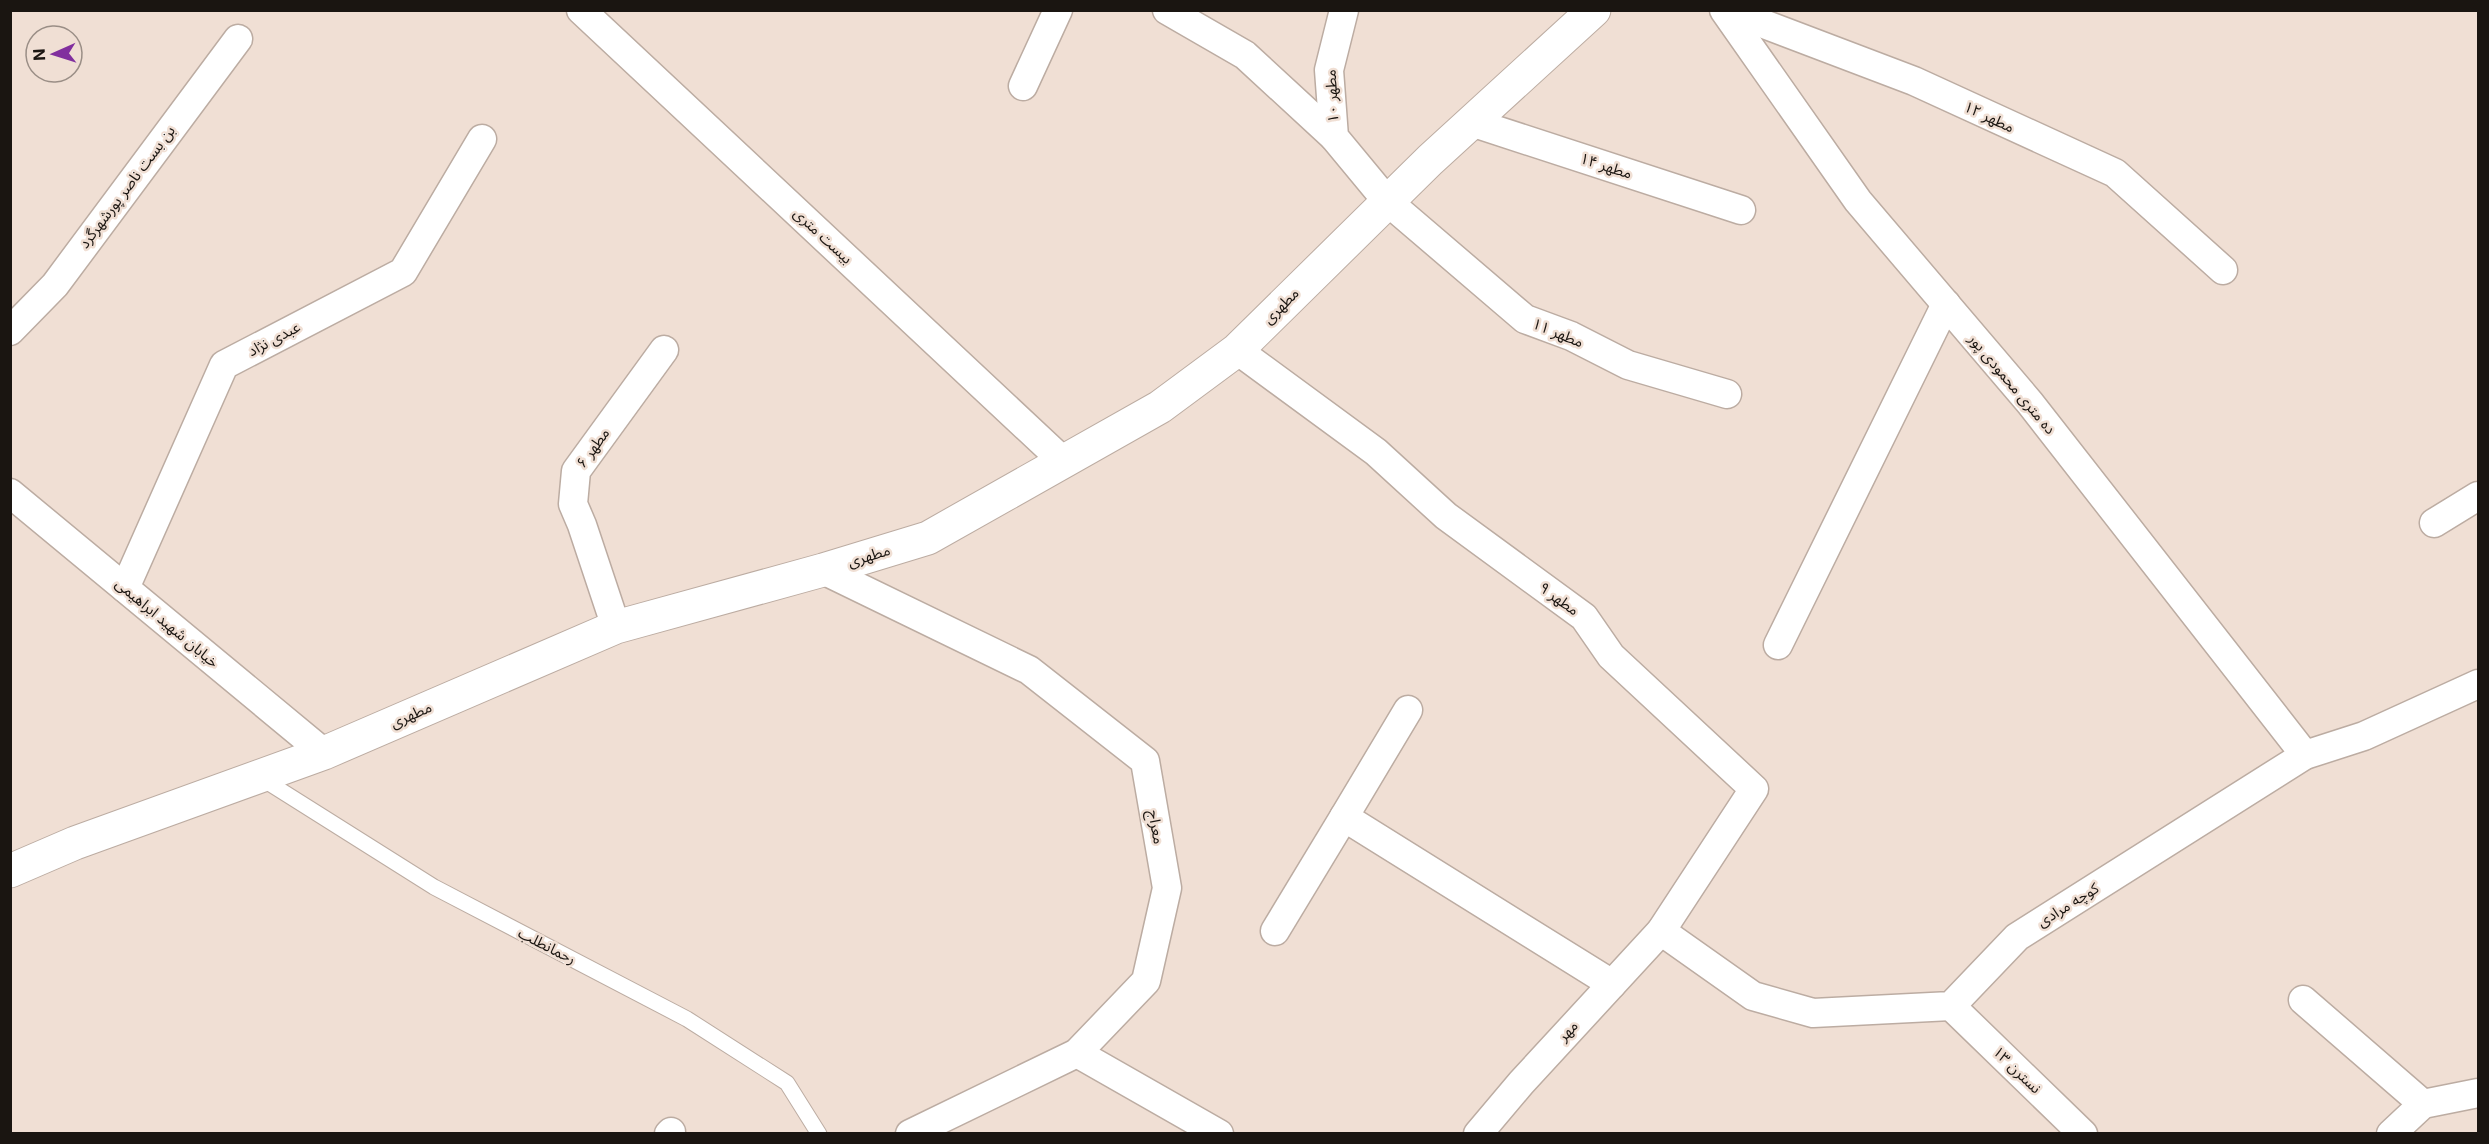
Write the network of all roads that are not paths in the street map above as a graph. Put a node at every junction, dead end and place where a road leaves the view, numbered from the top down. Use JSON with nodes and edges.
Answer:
{"nodes":[{"id":1,"x":581,"y":10,"type":"edge"},
{"id":2,"x":1058,"y":10,"type":"edge"},
{"id":3,"x":1167,"y":10,"type":"edge"},
{"id":4,"x":1344,"y":10,"type":"edge"},
{"id":5,"x":1594,"y":10,"type":"edge"},
{"id":6,"x":1725,"y":10,"type":"edge"},
{"id":7,"x":238,"y":39,"type":"dead end"},
{"id":8,"x":1023,"y":86,"type":"dead end"},
{"id":9,"x":1472,"y":122,"type":"junction"},
{"id":10,"x":1334,"y":137,"type":"junction"},
{"id":11,"x":482,"y":139,"type":"dead end"},
{"id":12,"x":1387,"y":201,"type":"junction"},
{"id":13,"x":1741,"y":210,"type":"dead end"},
{"id":14,"x":2223,"y":270,"type":"dead end"},
{"id":15,"x":1946,"y":304,"type":"junction"},
{"id":16,"x":10,"y":331,"type":"edge"},
{"id":17,"x":664,"y":350,"type":"dead end"},
{"id":18,"x":1237,"y":350,"type":"junction"},
{"id":19,"x":1727,"y":394,"type":"dead end"},
{"id":20,"x":1064,"y":462,"type":"junction"},
{"id":21,"x":10,"y":493,"type":"edge"},
{"id":22,"x":2478,"y":496,"type":"edge"},
{"id":23,"x":2434,"y":523,"type":"dead end"},
{"id":24,"x":823,"y":570,"type":"junction"},
{"id":25,"x":125,"y":588,"type":"junction"},
{"id":26,"x":616,"y":627,"type":"junction"},
{"id":27,"x":1778,"y":645,"type":"dead end"},
{"id":28,"x":2478,"y":684,"type":"edge"},
{"id":29,"x":1408,"y":710,"type":"dead end"},
{"id":30,"x":324,"y":753,"type":"junction"},
{"id":31,"x":2305,"y":755,"type":"junction"},
{"id":32,"x":258,"y":777,"type":"junction"},
{"id":33,"x":1344,"y":818,"type":"junction"},
{"id":34,"x":10,"y":871,"type":"edge"},
{"id":35,"x":1275,"y":931,"type":"dead end"},
{"id":36,"x":1661,"y":931,"type":"junction"},
{"id":37,"x":1612,"y":984,"type":"junction"},
{"id":38,"x":2303,"y":1000,"type":"dead end"},
{"id":39,"x":1951,"y":1005,"type":"junction"},
{"id":40,"x":1077,"y":1053,"type":"junction"},
{"id":41,"x":2478,"y":1093,"type":"edge"},
{"id":42,"x":2423,"y":1104,"type":"junction"},
{"id":43,"x":1486,"y":1131,"type":"edge"},
{"id":44,"x":819,"y":1134,"type":"edge"},
{"id":45,"x":910,"y":1134,"type":"edge"},
{"id":46,"x":1219,"y":1134,"type":"edge"},
{"id":47,"x":2083,"y":1134,"type":"edge"},
{"id":48,"x":2391,"y":1134,"type":"edge"}],
"edges":[{"from":1,"to":20,"type":"street","name":"بیست متری"},
{"from":2,"to":8,"type":"street"},
{"from":3,"to":10,"type":"street"},
{"from":4,"to":10,"type":"street","name":"مطهر ۱۰"},
{"from":5,"to":9,"type":"street","name":"مطهری"},
{"from":6,"to":14,"type":"street","name":"مطهر ۱۲"},
{"from":6,"to":15,"type":"street","name":"ده متری محمودی پور"},
{"from":7,"to":16,"type":"street","name":"بن بست ناصر پورشهرگرد"},
{"from":9,"to":12,"type":"street","name":"مطهری"},
{"from":9,"to":13,"type":"street","name":"مطهر ۱۴"},
{"from":10,"to":12,"type":"street","name":"مطهر ۱۰"},
{"from":11,"to":25,"type":"street","name":"عبدی نژاد"},
{"from":12,"to":18,"type":"street","name":"مطهری"},
{"from":12,"to":19,"type":"street","name":"مطهر ۱۱"},
{"from":15,"to":27,"type":"street"},
{"from":15,"to":31,"type":"street","name":"ده متری محمودی پور"},
{"from":17,"to":26,"type":"street","name":"مطهر ۶"},
{"from":18,"to":20,"type":"street","name":"مطهری"},
{"from":18,"to":36,"type":"street","name":"مطهر ۹"},
{"from":20,"to":24,"type":"street","name":"مطهری"},
{"from":21,"to":25,"type":"street","name":"خیابان شهید ابراهیمی"},
{"from":22,"to":23,"type":"street"},
{"from":24,"to":26,"type":"street","name":"مطهری"},
{"from":24,"to":40,"type":"street","name":"معراج"},
{"from":25,"to":30,"type":"street","name":"خیابان شهید ابراهیمی"},
{"from":26,"to":30,"type":"street","name":"مطهری"},
{"from":28,"to":31,"type":"street","name":"کوچه مرادی"},
{"from":29,"to":33,"type":"street"},
{"from":30,"to":32,"type":"street","name":"مطهری"},
{"from":31,"to":39,"type":"street","name":"کوچه مرادی"},
{"from":32,"to":34,"type":"street","name":"مطهری"},
{"from":32,"to":44,"type":"lane","name":"رحمانطلب"},
{"from":33,"to":35,"type":"street"},
{"from":33,"to":37,"type":"street"},
{"from":36,"to":37,"type":"street","name":"مهر"},
{"from":36,"to":39,"type":"street"},
{"from":37,"to":43,"type":"street","name":"مهر"},
{"from":38,"to":42,"type":"street"},
{"from":39,"to":47,"type":"street","name":"نسترن ۱۳"},
{"from":40,"to":45,"type":"street","name":"معراج"},
{"from":40,"to":46,"type":"street"},
{"from":41,"to":42,"type":"street"},
{"from":42,"to":48,"type":"street"}]}
